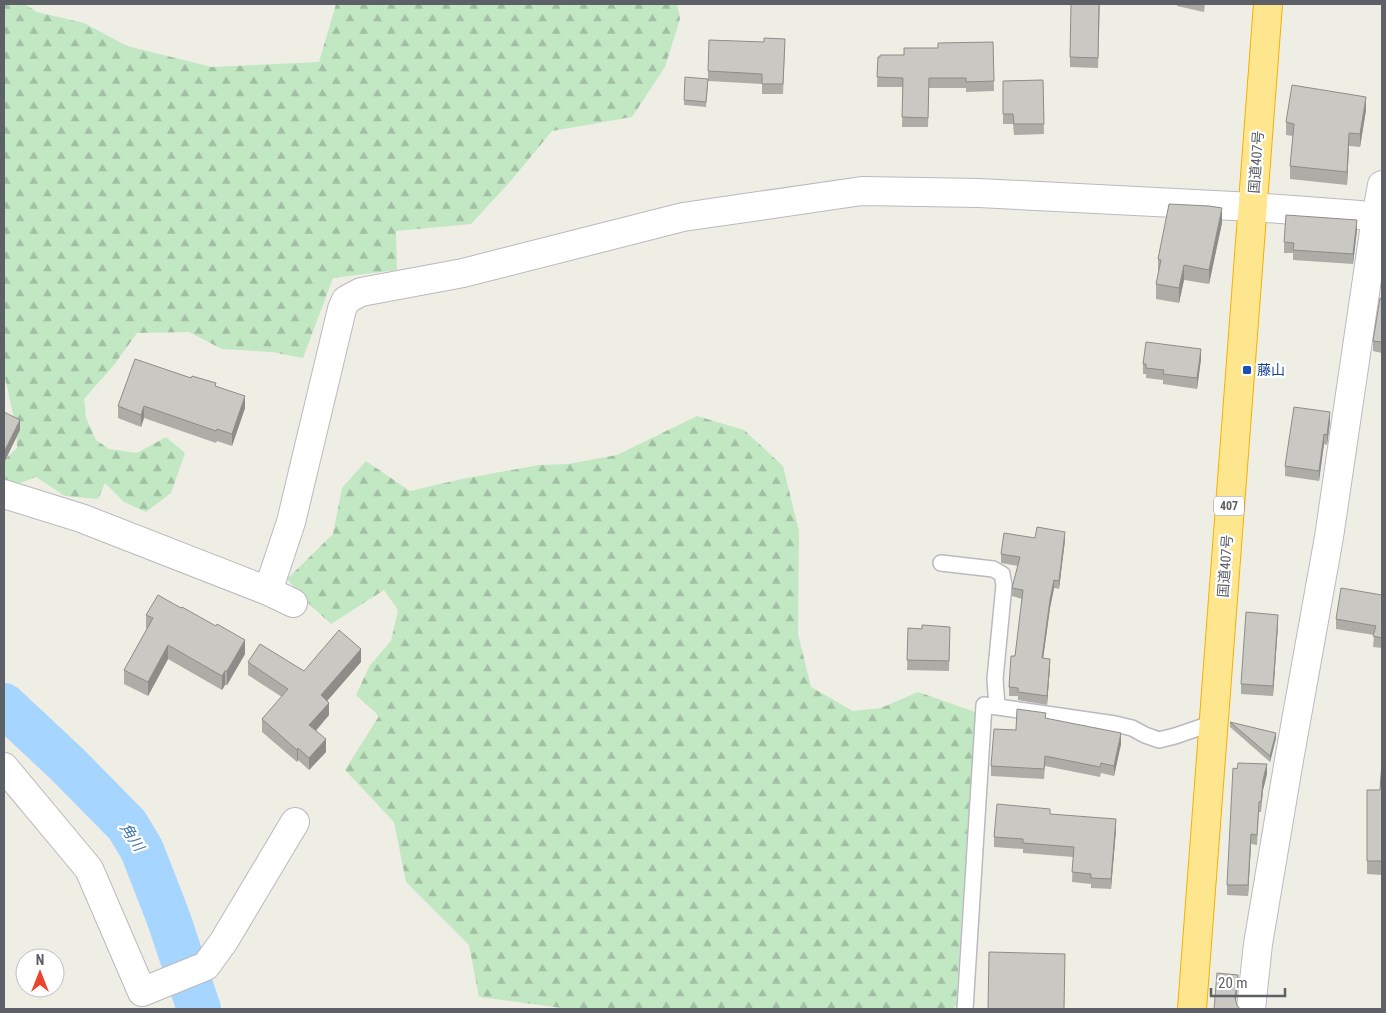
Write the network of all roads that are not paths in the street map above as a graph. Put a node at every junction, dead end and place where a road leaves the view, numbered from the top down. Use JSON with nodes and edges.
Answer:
{"nodes":[{"id":1,"x":1268,"y":4,"type":"edge"},
{"id":2,"x":1382,"y":185,"type":"edge"},
{"id":3,"x":1253,"y":207,"type":"junction"},
{"id":4,"x":1376,"y":218,"type":"junction"},
{"id":5,"x":4,"y":494,"type":"edge"},
{"id":6,"x":941,"y":563,"type":"dead end"},
{"id":7,"x":268,"y":591,"type":"junction"},
{"id":8,"x":293,"y":603,"type":"dead end"},
{"id":9,"x":997,"y":707,"type":"junction"},
{"id":10,"x":1213,"y":723,"type":"junction"},
{"id":11,"x":4,"y":766,"type":"edge"},
{"id":12,"x":295,"y":822,"type":"dead end"},
{"id":13,"x":965,"y":1009,"type":"edge"},
{"id":14,"x":1192,"y":1009,"type":"edge"},
{"id":15,"x":1251,"y":1009,"type":"edge"}],
"edges":[{"from":1,"to":3,"type":"highway","name":"国道407号","number":"407"},
{"from":2,"to":4,"type":"street"},
{"from":3,"to":4,"type":"street"},
{"from":3,"to":7,"type":"street"},
{"from":3,"to":10,"type":"highway","name":"国道407号","number":"407"},
{"from":4,"to":15,"type":"street"},
{"from":5,"to":7,"type":"street"},
{"from":6,"to":9,"type":"lane"},
{"from":7,"to":8,"type":"street"},
{"from":9,"to":10,"type":"lane"},
{"from":9,"to":13,"type":"lane"},
{"from":10,"to":14,"type":"highway","name":"国道407号","number":"407"},
{"from":11,"to":12,"type":"street"}]}
